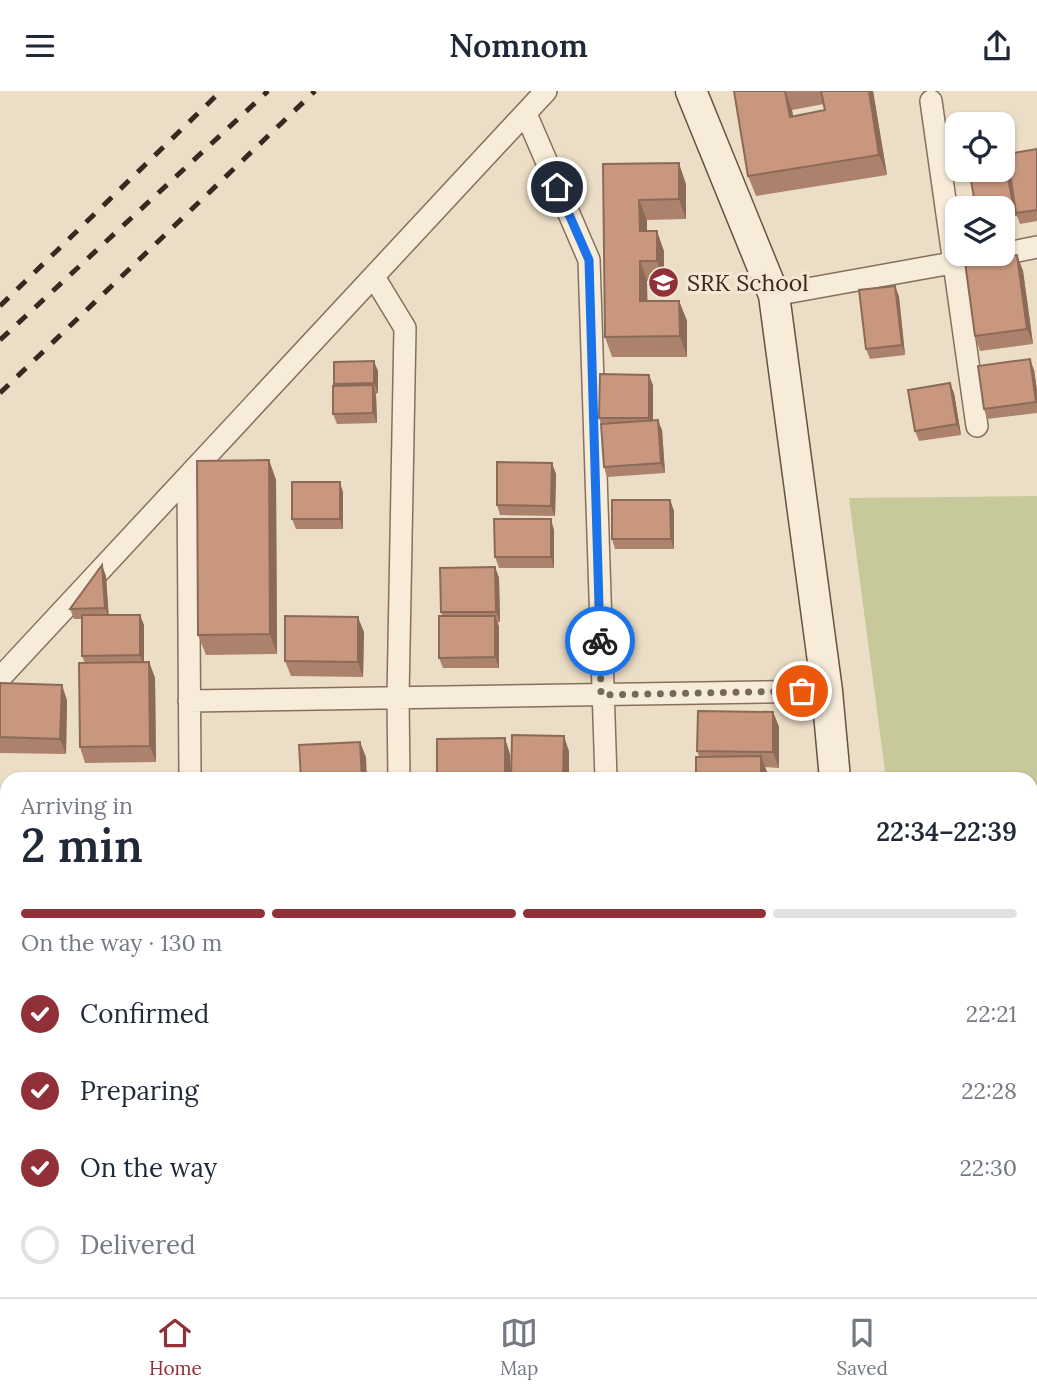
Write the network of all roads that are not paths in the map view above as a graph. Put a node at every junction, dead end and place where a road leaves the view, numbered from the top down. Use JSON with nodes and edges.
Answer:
{"nodes":[{"id":1,"x":546,"y":91,"type":"edge"},
{"id":2,"x":691,"y":91,"type":"edge"},
{"id":3,"x":931,"y":101,"type":"dead end"},
{"id":4,"x":526,"y":114,"type":"junction"},
{"id":5,"x":945,"y":204,"type":"edge"},
{"id":6,"x":1037,"y":247,"type":"edge"},
{"id":7,"x":1015,"y":251,"type":"edge"},
{"id":8,"x":945,"y":264,"type":"edge"},
{"id":9,"x":953,"y":266,"type":"edge"},
{"id":10,"x":374,"y":277,"type":"junction"},
{"id":11,"x":774,"y":295,"type":"junction"},
{"id":12,"x":977,"y":426,"type":"dead end"},
{"id":13,"x":188,"y":476,"type":"junction"},
{"id":14,"x":0,"y":678,"type":"edge"},
{"id":15,"x":827,"y":691,"type":"junction"},
{"id":16,"x":601,"y":695,"type":"junction"},
{"id":17,"x":398,"y":698,"type":"junction"},
{"id":18,"x":189,"y":701,"type":"junction"},
{"id":19,"x":190,"y":772,"type":"edge"},
{"id":20,"x":399,"y":772,"type":"edge"},
{"id":21,"x":606,"y":772,"type":"edge"},
{"id":22,"x":834,"y":772,"type":"edge"}],
"edges":[{"from":1,"to":4,"type":"street"},
{"from":2,"to":11,"type":"street"},
{"from":3,"to":5,"type":"street"},
{"from":4,"to":10,"type":"street"},
{"from":4,"to":16,"type":"street"},
{"from":6,"to":7,"type":"street"},
{"from":8,"to":11,"type":"street"},
{"from":9,"to":12,"type":"street"},
{"from":10,"to":13,"type":"street"},
{"from":10,"to":17,"type":"street"},
{"from":11,"to":15,"type":"street"},
{"from":13,"to":14,"type":"street"},
{"from":13,"to":18,"type":"street"},
{"from":15,"to":16,"type":"street"},
{"from":15,"to":22,"type":"street"},
{"from":16,"to":17,"type":"street"},
{"from":16,"to":21,"type":"street"},
{"from":17,"to":18,"type":"street"},
{"from":17,"to":20,"type":"street"},
{"from":18,"to":19,"type":"street"}]}
